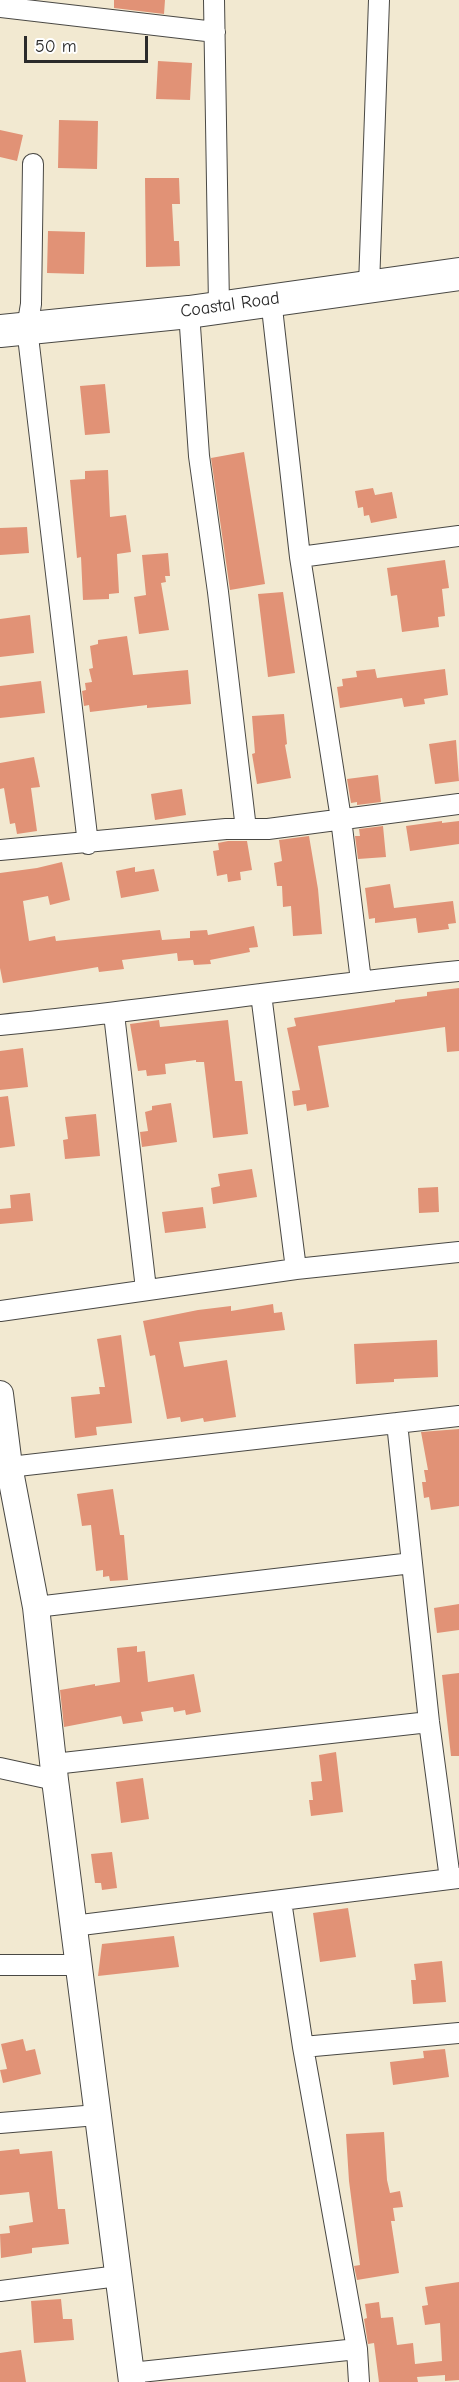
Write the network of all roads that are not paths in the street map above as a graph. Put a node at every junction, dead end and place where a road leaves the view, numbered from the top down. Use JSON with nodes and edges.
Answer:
{"nodes":[{"id":1,"x":214,"y":0,"type":"edge"},
{"id":2,"x":379,"y":0,"type":"edge"},
{"id":3,"x":0,"y":7,"type":"edge"},
{"id":4,"x":215,"y":33,"type":"junction"},
{"id":5,"x":33,"y":164,"type":"dead end"},
{"id":6,"x":459,"y":274,"type":"edge"},
{"id":7,"x":369,"y":286,"type":"junction"},
{"id":8,"x":271,"y":299,"type":"junction"},
{"id":9,"x":204,"y":309,"type":"junction"},
{"id":10,"x":14,"y":330,"type":"edge"},
{"id":11,"x":458,"y":540,"type":"edge"},
{"id":12,"x":300,"y":557,"type":"junction"},
{"id":13,"x":459,"y":804,"type":"edge"},
{"id":14,"x":341,"y":819,"type":"junction"},
{"id":15,"x":246,"y":829,"type":"junction"},
{"id":16,"x":88,"y":843,"type":"junction"},
{"id":17,"x":0,"y":850,"type":"edge"},
{"id":18,"x":459,"y":971,"type":"edge"},
{"id":19,"x":360,"y":981,"type":"junction"},
{"id":20,"x":261,"y":994,"type":"junction"},
{"id":21,"x":114,"y":1014,"type":"junction"},
{"id":22,"x":0,"y":1025,"type":"edge"},
{"id":23,"x":459,"y":1252,"type":"edge"},
{"id":24,"x":296,"y":1269,"type":"junction"},
{"id":25,"x":146,"y":1289,"type":"junction"},
{"id":26,"x":0,"y":1311,"type":"edge"},
{"id":27,"x":0,"y":1394,"type":"edge"},
{"id":28,"x":459,"y":1416,"type":"edge"},
{"id":29,"x":397,"y":1423,"type":"junction"},
{"id":30,"x":5,"y":1467,"type":"edge"},
{"id":31,"x":412,"y":1563,"type":"junction"},
{"id":32,"x":36,"y":1607,"type":"junction"},
{"id":33,"x":429,"y":1722,"type":"junction"},
{"id":34,"x":0,"y":1768,"type":"edge"},
{"id":35,"x":55,"y":1772,"type":"junction"},
{"id":36,"x":455,"y":1878,"type":"edge"},
{"id":37,"x":281,"y":1900,"type":"junction"},
{"id":38,"x":73,"y":1926,"type":"junction"},
{"id":39,"x":0,"y":1965,"type":"edge"},
{"id":40,"x":78,"y":1965,"type":"junction"},
{"id":41,"x":459,"y":2033,"type":"edge"},
{"id":42,"x":303,"y":2047,"type":"junction"},
{"id":43,"x":97,"y":2115,"type":"junction"},
{"id":44,"x":0,"y":2123,"type":"edge"},
{"id":45,"x":118,"y":2276,"type":"junction"},
{"id":46,"x":0,"y":2291,"type":"edge"},
{"id":47,"x":357,"y":2349,"type":"junction"},
{"id":48,"x":131,"y":2378,"type":"edge"},
{"id":49,"x":359,"y":2382,"type":"edge"}],
"edges":[{"from":1,"to":4,"type":"street"},
{"from":2,"to":7,"type":"street"},
{"from":3,"to":4,"type":"street"},
{"from":4,"to":9,"type":"street"},
{"from":5,"to":10,"type":"street"},
{"from":6,"to":7,"type":"main road","name":"Coastal Road"},
{"from":7,"to":8,"type":"main road","name":"Coastal Road"},
{"from":8,"to":9,"type":"main road","name":"Coastal Road"},
{"from":8,"to":12,"type":"street"},
{"from":9,"to":10,"type":"main road","name":"Coastal Road"},
{"from":9,"to":15,"type":"street"},
{"from":10,"to":16,"type":"street"},
{"from":11,"to":12,"type":"street"},
{"from":12,"to":14,"type":"street"},
{"from":13,"to":14,"type":"street"},
{"from":14,"to":15,"type":"street"},
{"from":14,"to":19,"type":"street"},
{"from":15,"to":16,"type":"street"},
{"from":16,"to":17,"type":"street"},
{"from":18,"to":19,"type":"street"},
{"from":19,"to":20,"type":"street"},
{"from":20,"to":21,"type":"street"},
{"from":20,"to":24,"type":"street"},
{"from":21,"to":22,"type":"street"},
{"from":21,"to":25,"type":"street"},
{"from":23,"to":24,"type":"street"},
{"from":24,"to":25,"type":"street"},
{"from":25,"to":26,"type":"street"},
{"from":27,"to":30,"type":"street"},
{"from":28,"to":29,"type":"street"},
{"from":29,"to":30,"type":"street"},
{"from":29,"to":31,"type":"street"},
{"from":30,"to":32,"type":"street"},
{"from":31,"to":32,"type":"street"},
{"from":31,"to":33,"type":"street"},
{"from":32,"to":35,"type":"street"},
{"from":33,"to":35,"type":"street"},
{"from":33,"to":36,"type":"street"},
{"from":34,"to":35,"type":"street"},
{"from":35,"to":38,"type":"street"},
{"from":36,"to":37,"type":"street"},
{"from":37,"to":38,"type":"street"},
{"from":37,"to":42,"type":"street"},
{"from":38,"to":40,"type":"street"},
{"from":39,"to":40,"type":"street"},
{"from":40,"to":43,"type":"street"},
{"from":41,"to":42,"type":"street"},
{"from":42,"to":47,"type":"street"},
{"from":43,"to":44,"type":"street"},
{"from":43,"to":45,"type":"street"},
{"from":45,"to":46,"type":"street"},
{"from":45,"to":48,"type":"street"},
{"from":47,"to":48,"type":"street"},
{"from":47,"to":49,"type":"street"}]}
